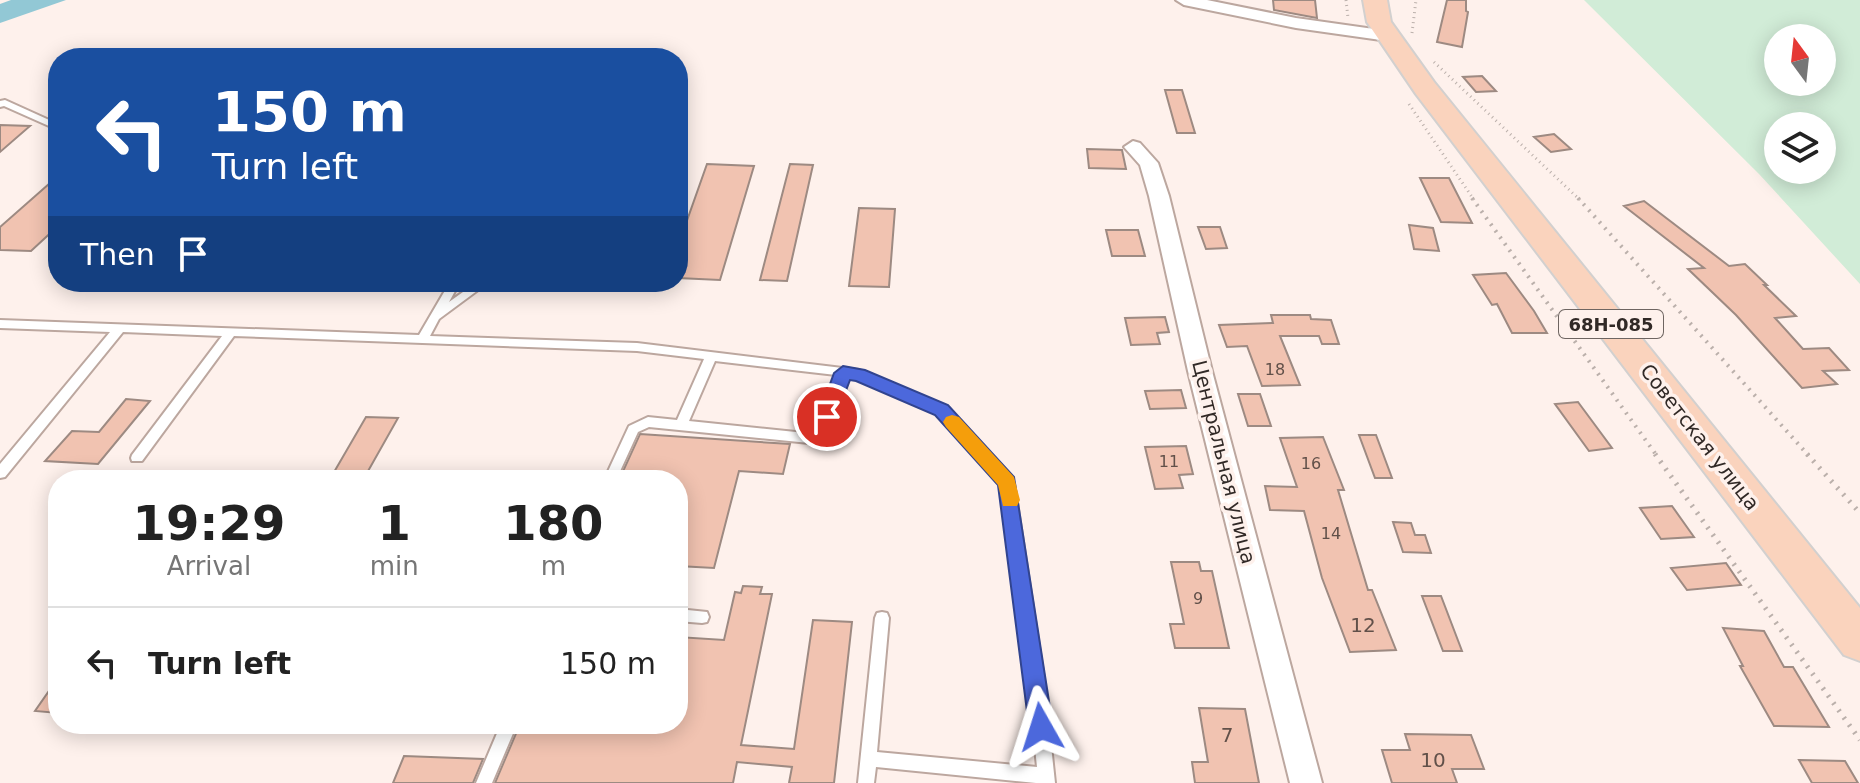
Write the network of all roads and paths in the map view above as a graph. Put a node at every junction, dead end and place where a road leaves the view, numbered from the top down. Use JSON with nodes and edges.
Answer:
{"nodes":[{"id":1,"x":1184,"y":0,"type":"edge"},
{"id":2,"x":1375,"y":0,"type":"edge"},
{"id":3,"x":1416,"y":0,"type":"edge"},
{"id":4,"x":1400,"y":37,"type":"junction"},
{"id":5,"x":1432,"y":59,"type":"dead end"},
{"id":6,"x":1405,"y":98,"type":"dead end"},
{"id":7,"x":0,"y":104,"type":"edge"},
{"id":8,"x":48,"y":122,"type":"edge"},
{"id":9,"x":1133,"y":147,"type":"dead end"},
{"id":10,"x":449,"y":292,"type":"edge"},
{"id":11,"x":470,"y":292,"type":"edge"},
{"id":12,"x":433,"y":319,"type":"junction"},
{"id":13,"x":0,"y":324,"type":"edge"},
{"id":14,"x":120,"y":328,"type":"junction"},
{"id":15,"x":231,"y":332,"type":"junction"},
{"id":16,"x":422,"y":339,"type":"junction"},
{"id":17,"x":711,"y":356,"type":"junction"},
{"id":18,"x":843,"y":373,"type":"junction"},
{"id":19,"x":681,"y":425,"type":"junction"},
{"id":20,"x":137,"y":458,"type":"dead end"},
{"id":21,"x":615,"y":470,"type":"edge"},
{"id":22,"x":0,"y":473,"type":"edge"},
{"id":23,"x":1860,"y":513,"type":"edge"},
{"id":24,"x":688,"y":616,"type":"edge"},
{"id":25,"x":702,"y":617,"type":"dead end"},
{"id":26,"x":882,"y":618,"type":"dead end"},
{"id":27,"x":1860,"y":641,"type":"edge"},
{"id":28,"x":505,"y":734,"type":"edge"},
{"id":29,"x":1860,"y":740,"type":"edge"},
{"id":30,"x":869,"y":759,"type":"junction"},
{"id":31,"x":1047,"y":780,"type":"edge"},
{"id":32,"x":484,"y":783,"type":"edge"},
{"id":33,"x":866,"y":783,"type":"edge"},
{"id":34,"x":1306,"y":783,"type":"edge"}],
"edges":[{"from":1,"to":4,"type":"street"},
{"from":2,"to":4,"type":"main road","name":"Советская улица","number":"68Н-085"},
{"from":3,"to":4,"type":"path"},
{"from":4,"to":27,"type":"main road","name":"Советская улица","number":"68Н-085"},
{"from":5,"to":23,"type":"path"},
{"from":6,"to":29,"type":"path"},
{"from":7,"to":8,"type":"lane"},
{"from":9,"to":34,"type":"street","name":"Центральная улица"},
{"from":10,"to":12,"type":"lane"},
{"from":11,"to":12,"type":"lane"},
{"from":12,"to":16,"type":"lane"},
{"from":13,"to":14,"type":"lane"},
{"from":14,"to":15,"type":"lane"},
{"from":14,"to":22,"type":"lane"},
{"from":15,"to":16,"type":"lane"},
{"from":15,"to":20,"type":"lane"},
{"from":16,"to":17,"type":"lane"},
{"from":17,"to":18,"type":"lane"},
{"from":17,"to":19,"type":"lane"},
{"from":18,"to":19,"type":"lane"},
{"from":18,"to":31,"type":"lane"},
{"from":19,"to":21,"type":"lane"},
{"from":24,"to":25,"type":"lane"},
{"from":26,"to":30,"type":"lane"},
{"from":28,"to":32,"type":"lane"},
{"from":30,"to":31,"type":"lane"},
{"from":30,"to":33,"type":"lane"}]}
